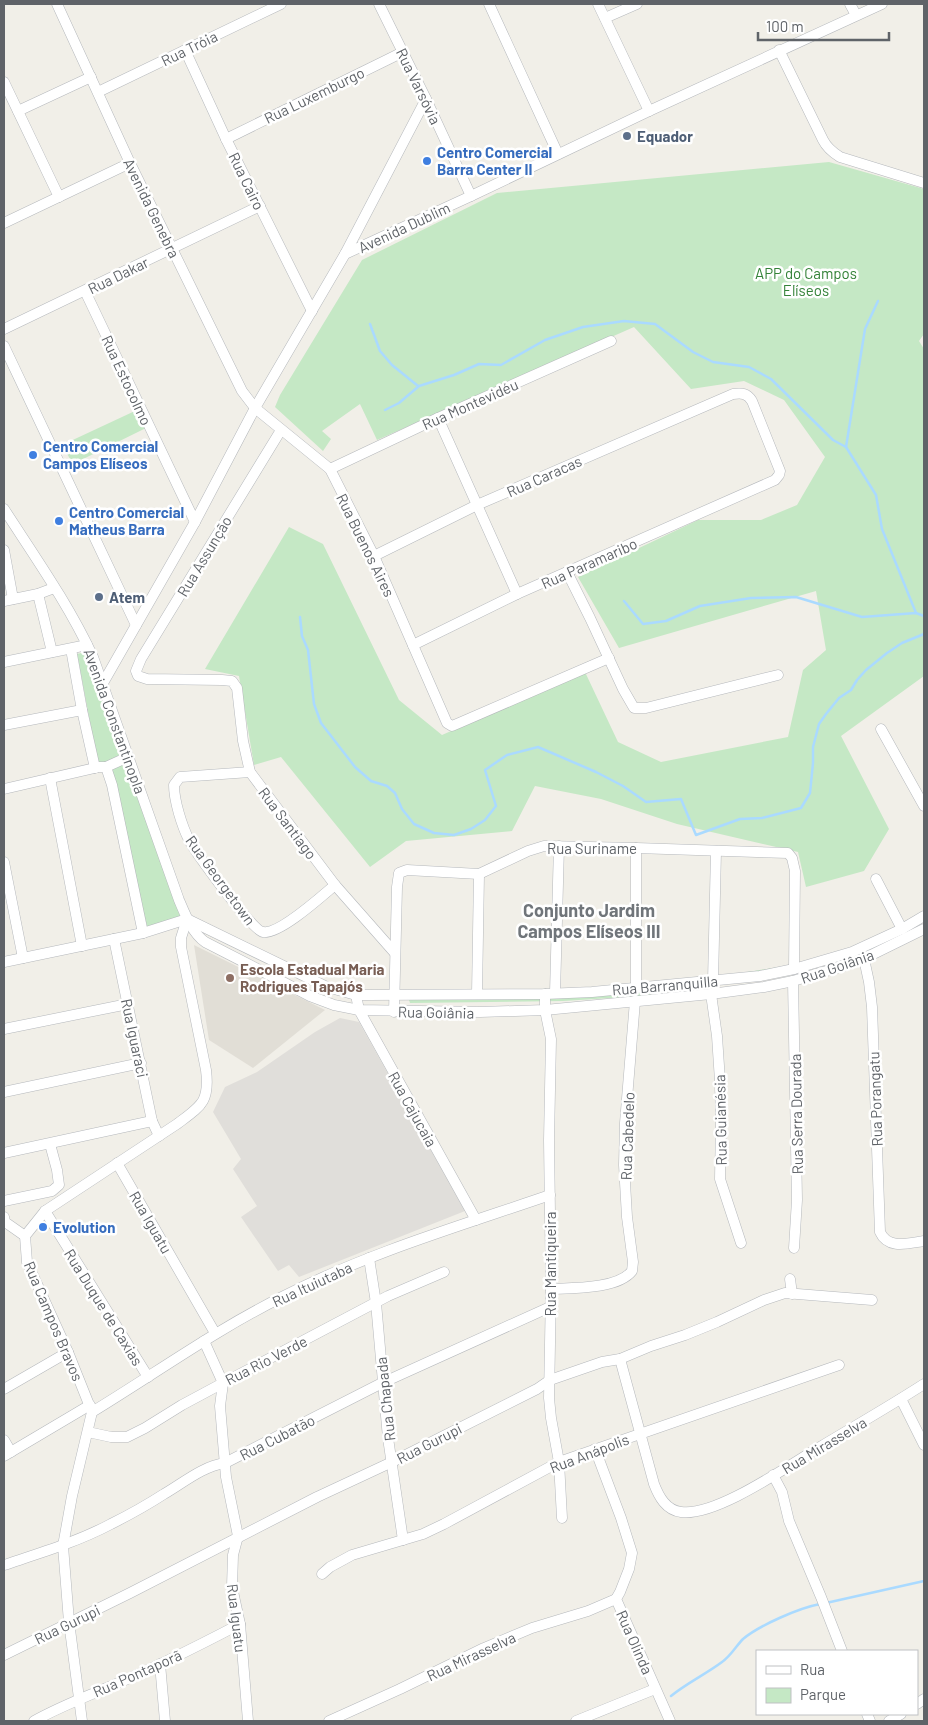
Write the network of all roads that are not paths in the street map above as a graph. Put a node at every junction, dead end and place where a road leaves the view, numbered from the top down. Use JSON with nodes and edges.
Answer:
{"nodes":[{"id":1,"x":57,"y":4,"type":"edge"},
{"id":2,"x":281,"y":4,"type":"edge"},
{"id":3,"x":380,"y":4,"type":"edge"},
{"id":4,"x":489,"y":4,"type":"edge"},
{"id":5,"x":598,"y":4,"type":"edge"},
{"id":6,"x":637,"y":4,"type":"edge"},
{"id":7,"x":850,"y":4,"type":"edge"},
{"id":8,"x":882,"y":4,"type":"edge"},
{"id":9,"x":856,"y":15,"type":"junction"},
{"id":10,"x":605,"y":18,"type":"junction"},
{"id":11,"x":185,"y":50,"type":"junction"},
{"id":12,"x":780,"y":50,"type":"junction"},
{"id":13,"x":403,"y":52,"type":"junction"},
{"id":14,"x":91,"y":78,"type":"junction"},
{"id":15,"x":4,"y":82,"type":"edge"},
{"id":16,"x":98,"y":92,"type":"junction"},
{"id":17,"x":426,"y":99,"type":"junction"},
{"id":18,"x":649,"y":110,"type":"junction"},
{"id":19,"x":18,"y":111,"type":"junction"},
{"id":20,"x":226,"y":139,"type":"junction"},
{"id":21,"x":558,"y":154,"type":"junction"},
{"id":22,"x":130,"y":163,"type":"junction"},
{"id":23,"x":924,"y":183,"type":"edge"},
{"id":24,"x":471,"y":196,"type":"junction"},
{"id":25,"x":59,"y":197,"type":"junction"},
{"id":26,"x":260,"y":206,"type":"junction"},
{"id":27,"x":4,"y":223,"type":"edge"},
{"id":28,"x":172,"y":249,"type":"junction"},
{"id":29,"x":345,"y":254,"type":"junction"},
{"id":30,"x":85,"y":291,"type":"junction"},
{"id":31,"x":312,"y":311,"type":"junction"},
{"id":32,"x":4,"y":329,"type":"edge"},
{"id":33,"x":611,"y":341,"type":"dead end"},
{"id":34,"x":4,"y":346,"type":"edge"},
{"id":35,"x":255,"y":408,"type":"junction"},
{"id":36,"x":438,"y":418,"type":"junction"},
{"id":37,"x":281,"y":430,"type":"junction"},
{"id":38,"x":330,"y":469,"type":"junction"},
{"id":39,"x":766,"y":484,"type":"joint"},
{"id":40,"x":478,"y":505,"type":"junction"},
{"id":41,"x":4,"y":508,"type":"edge"},
{"id":42,"x":195,"y":522,"type":"junction"},
{"id":43,"x":4,"y":550,"type":"edge"},
{"id":44,"x":374,"y":556,"type":"junction"},
{"id":45,"x":567,"y":572,"type":"junction"},
{"id":46,"x":54,"y":588,"type":"junction"},
{"id":47,"x":38,"y":594,"type":"junction"},
{"id":48,"x":517,"y":594,"type":"junction"},
{"id":49,"x":8,"y":600,"type":"edge"},
{"id":50,"x":136,"y":625,"type":"junction"},
{"id":51,"x":87,"y":645,"type":"junction"},
{"id":52,"x":413,"y":646,"type":"junction"},
{"id":53,"x":71,"y":649,"type":"junction"},
{"id":54,"x":52,"y":652,"type":"junction"},
{"id":55,"x":609,"y":658,"type":"junction"},
{"id":56,"x":4,"y":662,"type":"edge"},
{"id":57,"x":778,"y":675,"type":"dead end"},
{"id":58,"x":222,"y":680,"type":"joint"},
{"id":59,"x":103,"y":683,"type":"junction"},
{"id":60,"x":82,"y":710,"type":"junction"},
{"id":61,"x":4,"y":725,"type":"edge"},
{"id":62,"x":881,"y":730,"type":"dead end"},
{"id":63,"x":128,"y":757,"type":"junction"},
{"id":64,"x":106,"y":766,"type":"junction"},
{"id":65,"x":95,"y":768,"type":"junction"},
{"id":66,"x":250,"y":772,"type":"junction"},
{"id":67,"x":50,"y":778,"type":"junction"},
{"id":68,"x":4,"y":789,"type":"edge"},
{"id":69,"x":924,"y":806,"type":"edge"},
{"id":70,"x":559,"y":846,"type":"junction"},
{"id":71,"x":636,"y":848,"type":"junction"},
{"id":72,"x":716,"y":851,"type":"junction"},
{"id":73,"x":4,"y":862,"type":"edge"},
{"id":74,"x":479,"y":874,"type":"junction"},
{"id":75,"x":876,"y":879,"type":"dead end"},
{"id":76,"x":335,"y":885,"type":"junction"},
{"id":77,"x":7,"y":893,"type":"edge"},
{"id":78,"x":924,"y":916,"type":"edge"},
{"id":79,"x":187,"y":918,"type":"junction"},
{"id":80,"x":902,"y":929,"type":"junction"},
{"id":81,"x":924,"y":929,"type":"edge"},
{"id":82,"x":142,"y":933,"type":"junction"},
{"id":83,"x":114,"y":939,"type":"junction"},
{"id":84,"x":82,"y":946,"type":"junction"},
{"id":85,"x":394,"y":952,"type":"junction"},
{"id":86,"x":852,"y":952,"type":"junction"},
{"id":87,"x":23,"y":958,"type":"junction"},
{"id":88,"x":860,"y":961,"type":"junction"},
{"id":89,"x":4,"y":962,"type":"edge"},
{"id":90,"x":794,"y":969,"type":"junction"},
{"id":91,"x":713,"y":981,"type":"junction"},
{"id":92,"x":793,"y":981,"type":"junction"},
{"id":93,"x":636,"y":988,"type":"junction"},
{"id":94,"x":592,"y":992,"type":"junction"},
{"id":95,"x":477,"y":994,"type":"junction"},
{"id":96,"x":550,"y":994,"type":"junction"},
{"id":97,"x":711,"y":994,"type":"junction"},
{"id":98,"x":356,"y":995,"type":"junction"},
{"id":99,"x":394,"y":995,"type":"junction"},
{"id":100,"x":635,"y":1001,"type":"junction"},
{"id":101,"x":128,"y":1004,"type":"junction"},
{"id":102,"x":592,"y":1005,"type":"junction"},
{"id":103,"x":359,"y":1010,"type":"junction"},
{"id":104,"x":545,"y":1010,"type":"junction"},
{"id":105,"x":394,"y":1012,"type":"junction"},
{"id":106,"x":4,"y":1030,"type":"edge"},
{"id":107,"x":141,"y":1063,"type":"junction"},
{"id":108,"x":4,"y":1092,"type":"edge"},
{"id":109,"x":152,"y":1121,"type":"junction"},
{"id":110,"x":159,"y":1136,"type":"junction"},
{"id":111,"x":50,"y":1144,"type":"junction"},
{"id":112,"x":4,"y":1153,"type":"edge"},
{"id":113,"x":117,"y":1163,"type":"junction"},
{"id":114,"x":550,"y":1195,"type":"junction"},
{"id":115,"x":4,"y":1200,"type":"edge"},
{"id":116,"x":45,"y":1211,"type":"junction"},
{"id":117,"x":476,"y":1220,"type":"junction"},
{"id":118,"x":4,"y":1221,"type":"edge"},
{"id":119,"x":25,"y":1236,"type":"junction"},
{"id":120,"x":924,"y":1242,"type":"edge"},
{"id":121,"x":741,"y":1243,"type":"dead end"},
{"id":122,"x":794,"y":1248,"type":"dead end"},
{"id":123,"x":370,"y":1258,"type":"junction"},
{"id":124,"x":444,"y":1272,"type":"dead end"},
{"id":125,"x":790,"y":1278,"type":"dead end"},
{"id":126,"x":551,"y":1289,"type":"junction"},
{"id":127,"x":792,"y":1294,"type":"junction"},
{"id":128,"x":872,"y":1300,"type":"dead end"},
{"id":129,"x":376,"y":1303,"type":"junction"},
{"id":130,"x":550,"y":1307,"type":"junction"},
{"id":131,"x":215,"y":1334,"type":"junction"},
{"id":132,"x":204,"y":1341,"type":"junction"},
{"id":133,"x":68,"y":1352,"type":"junction"},
{"id":134,"x":620,"y":1358,"type":"junction"},
{"id":135,"x":839,"y":1365,"type":"dead end"},
{"id":136,"x":148,"y":1378,"type":"junction"},
{"id":137,"x":550,"y":1380,"type":"junction"},
{"id":138,"x":223,"y":1383,"type":"junction"},
{"id":139,"x":382,"y":1383,"type":"junction"},
{"id":140,"x":924,"y":1384,"type":"edge"},
{"id":141,"x":4,"y":1389,"type":"edge"},
{"id":142,"x":901,"y":1399,"type":"junction"},
{"id":143,"x":91,"y":1408,"type":"junction"},
{"id":144,"x":88,"y":1432,"type":"junction"},
{"id":145,"x":640,"y":1434,"type":"junction"},
{"id":146,"x":4,"y":1440,"type":"edge"},
{"id":147,"x":924,"y":1445,"type":"edge"},
{"id":148,"x":595,"y":1449,"type":"junction"},
{"id":149,"x":7,"y":1454,"type":"edge"},
{"id":150,"x":392,"y":1462,"type":"junction"},
{"id":151,"x":559,"y":1462,"type":"junction"},
{"id":152,"x":225,"y":1463,"type":"junction"},
{"id":153,"x":773,"y":1475,"type":"junction"},
{"id":154,"x":562,"y":1518,"type":"dead end"},
{"id":155,"x":238,"y":1536,"type":"junction"},
{"id":156,"x":403,"y":1540,"type":"junction"},
{"id":157,"x":63,"y":1546,"type":"junction"},
{"id":158,"x":4,"y":1565,"type":"edge"},
{"id":159,"x":322,"y":1574,"type":"dead end"},
{"id":160,"x":616,"y":1599,"type":"junction"},
{"id":161,"x":69,"y":1622,"type":"junction"},
{"id":162,"x":240,"y":1624,"type":"junction"},
{"id":163,"x":842,"y":1650,"type":"edge"},
{"id":164,"x":4,"y":1655,"type":"edge"},
{"id":165,"x":160,"y":1664,"type":"junction"},
{"id":166,"x":655,"y":1688,"type":"junction"},
{"id":167,"x":79,"y":1698,"type":"junction"},
{"id":168,"x":353,"y":1710,"type":"junction"},
{"id":169,"x":899,"y":1715,"type":"edge"},
{"id":170,"x":34,"y":1721,"type":"edge"},
{"id":171,"x":82,"y":1721,"type":"edge"},
{"id":172,"x":165,"y":1721,"type":"edge"},
{"id":173,"x":248,"y":1721,"type":"edge"},
{"id":174,"x":329,"y":1721,"type":"edge"},
{"id":175,"x":356,"y":1721,"type":"edge"},
{"id":176,"x":576,"y":1721,"type":"edge"},
{"id":177,"x":670,"y":1721,"type":"edge"},
{"id":178,"x":888,"y":1721,"type":"edge"}],
"edges":[{"from":1,"to":14,"type":"street","name":"Avenida Genebra"},
{"from":2,"to":11,"type":"street","name":"Rua Tróia"},
{"from":3,"to":13,"type":"street","name":"Rua Varsóvia"},
{"from":4,"to":21,"type":"street"},
{"from":5,"to":10,"type":"street"},
{"from":6,"to":10,"type":"street"},
{"from":7,"to":9,"type":"street"},
{"from":8,"to":9,"type":"street","name":"Avenida Dublim"},
{"from":9,"to":12,"type":"street","name":"Avenida Dublim"},
{"from":10,"to":18,"type":"street"},
{"from":11,"to":16,"type":"street","name":"Rua Tróia"},
{"from":11,"to":20,"type":"street","name":"Rua Cairo"},
{"from":12,"to":18,"type":"street","name":"Avenida Dublim"},
{"from":12,"to":23,"type":"street"},
{"from":13,"to":17,"type":"street","name":"Rua Varsóvia"},
{"from":13,"to":20,"type":"street","name":"Rua Luxemburgo"},
{"from":14,"to":16,"type":"street","name":"Avenida Genebra"},
{"from":14,"to":19,"type":"street"},
{"from":15,"to":19,"type":"street"},
{"from":16,"to":22,"type":"street","name":"Avenida Genebra"},
{"from":17,"to":24,"type":"street","name":"Rua Varsóvia"},
{"from":17,"to":29,"type":"street"},
{"from":18,"to":21,"type":"street","name":"Avenida Dublim"},
{"from":19,"to":25,"type":"street"},
{"from":20,"to":26,"type":"street","name":"Rua Cairo"},
{"from":21,"to":24,"type":"street","name":"Avenida Dublim"},
{"from":22,"to":25,"type":"street"},
{"from":22,"to":28,"type":"street","name":"Avenida Genebra"},
{"from":24,"to":29,"type":"street","name":"Avenida Dublim"},
{"from":25,"to":27,"type":"street"},
{"from":26,"to":28,"type":"street","name":"Rua Dakar"},
{"from":26,"to":31,"type":"street","name":"Rua Cairo"},
{"from":28,"to":30,"type":"street","name":"Rua Dakar"},
{"from":28,"to":35,"type":"street","name":"Avenida Genebra"},
{"from":29,"to":31,"type":"street","name":"Avenida Dublim"},
{"from":30,"to":32,"type":"street","name":"Rua Dakar"},
{"from":30,"to":42,"type":"street","name":"Rua Estocolmo"},
{"from":31,"to":35,"type":"street","name":"Avenida Dublim"},
{"from":33,"to":36,"type":"street","name":"Rua Montevidéu"},
{"from":34,"to":50,"type":"street"},
{"from":35,"to":37,"type":"street","name":"Rua Buenos Aires"},
{"from":35,"to":42,"type":"street","name":"Avenida Dublim"},
{"from":36,"to":38,"type":"street","name":"Rua Montevidéu"},
{"from":36,"to":40,"type":"street"},
{"from":37,"to":38,"type":"street","name":"Rua Buenos Aires"},
{"from":37,"to":58,"type":"street","name":"Rua Assunção"},
{"from":38,"to":44,"type":"street","name":"Rua Buenos Aires"},
{"from":39,"to":40,"type":"street","name":"Rua Caracas"},
{"from":39,"to":45,"type":"street","name":"Rua Paramaribo"},
{"from":40,"to":44,"type":"street","name":"Rua Caracas"},
{"from":40,"to":48,"type":"street"},
{"from":41,"to":46,"type":"street","name":"Avenida Constantinopla"},
{"from":42,"to":50,"type":"street","name":"Avenida Dublim"},
{"from":43,"to":49,"type":"street"},
{"from":44,"to":52,"type":"street","name":"Rua Buenos Aires"},
{"from":45,"to":48,"type":"street","name":"Rua Paramaribo"},
{"from":45,"to":55,"type":"street"},
{"from":46,"to":47,"type":"street"},
{"from":46,"to":51,"type":"street","name":"Avenida Constantinopla"},
{"from":47,"to":49,"type":"street"},
{"from":47,"to":54,"type":"street"},
{"from":48,"to":52,"type":"street","name":"Rua Paramaribo"},
{"from":50,"to":59,"type":"street","name":"Avenida Dublim"},
{"from":51,"to":53,"type":"street"},
{"from":51,"to":59,"type":"street","name":"Avenida Constantinopla"},
{"from":52,"to":55,"type":"street","name":"Rua Buenos Aires"},
{"from":53,"to":54,"type":"street"},
{"from":53,"to":60,"type":"street"},
{"from":54,"to":56,"type":"street"},
{"from":55,"to":57,"type":"street"},
{"from":58,"to":66,"type":"street","name":"Rua Santiago"},
{"from":59,"to":63,"type":"street","name":"Avenida Constantinopla"},
{"from":60,"to":61,"type":"street"},
{"from":60,"to":65,"type":"street"},
{"from":62,"to":69,"type":"street"},
{"from":63,"to":64,"type":"street"},
{"from":63,"to":79,"type":"street","name":"Avenida Constantinopla"},
{"from":64,"to":65,"type":"street"},
{"from":64,"to":82,"type":"street"},
{"from":65,"to":67,"type":"street"},
{"from":66,"to":76,"type":"street","name":"Rua Santiago"},
{"from":66,"to":76,"type":"street","name":"Rua Georgetown"},
{"from":67,"to":68,"type":"street"},
{"from":67,"to":84,"type":"street"},
{"from":70,"to":71,"type":"street","name":"Rua Suriname"},
{"from":70,"to":74,"type":"street","name":"Rua Suriname"},
{"from":70,"to":96,"type":"street","name":"Rua Mantiqueira"},
{"from":71,"to":72,"type":"street","name":"Rua Suriname"},
{"from":71,"to":93,"type":"street"},
{"from":72,"to":90,"type":"street","name":"Rua Suriname"},
{"from":72,"to":91,"type":"street"},
{"from":73,"to":77,"type":"street"},
{"from":74,"to":85,"type":"street","name":"Rua Suriname"},
{"from":74,"to":95,"type":"street"},
{"from":75,"to":80,"type":"street"},
{"from":76,"to":85,"type":"street","name":"Rua Santiago"},
{"from":77,"to":87,"type":"street"},
{"from":78,"to":80,"type":"street","name":"Rua Barranquilla"},
{"from":79,"to":82,"type":"street"},
{"from":79,"to":98,"type":"street","name":"Rua Goiânia"},
{"from":79,"to":103,"type":"street","name":"Rua Goiânia"},
{"from":79,"to":110,"type":"street"},
{"from":80,"to":86,"type":"street","name":"Rua Barranquilla"},
{"from":81,"to":88,"type":"street","name":"Rua Goiânia"},
{"from":82,"to":83,"type":"street"},
{"from":83,"to":84,"type":"street"},
{"from":83,"to":101,"type":"street","name":"Rua Iguaraci"},
{"from":84,"to":87,"type":"street"},
{"from":85,"to":99,"type":"street"},
{"from":86,"to":88,"type":"street","name":"Rua Porangatu"},
{"from":86,"to":90,"type":"street","name":"Rua Barranquilla"},
{"from":87,"to":89,"type":"street"},
{"from":88,"to":92,"type":"street","name":"Rua Goiânia"},
{"from":88,"to":120,"type":"street","name":"Rua Porangatu"},
{"from":90,"to":91,"type":"street","name":"Rua Barranquilla"},
{"from":91,"to":93,"type":"street","name":"Rua Barranquilla"},
{"from":92,"to":97,"type":"street","name":"Rua Goiânia"},
{"from":92,"to":122,"type":"street","name":"Rua Serra Dourada"},
{"from":93,"to":94,"type":"street","name":"Rua Barranquilla"},
{"from":94,"to":96,"type":"street","name":"Rua Barranquilla"},
{"from":94,"to":102,"type":"street"},
{"from":95,"to":96,"type":"street","name":"Rua Barranquilla"},
{"from":95,"to":99,"type":"street","name":"Rua Barranquilla"},
{"from":96,"to":104,"type":"street","name":"Rua Mantiqueira"},
{"from":97,"to":100,"type":"street","name":"Rua Goiânia"},
{"from":97,"to":121,"type":"street","name":"Rua Guianésia"},
{"from":98,"to":99,"type":"street","name":"Rua Goiânia"},
{"from":98,"to":103,"type":"street","name":"Rua Cajucaia"},
{"from":99,"to":105,"type":"street"},
{"from":100,"to":102,"type":"street","name":"Rua Goiânia"},
{"from":100,"to":126,"type":"street","name":"Rua Cabedelo"},
{"from":101,"to":106,"type":"street"},
{"from":101,"to":107,"type":"street","name":"Rua Iguaraci"},
{"from":102,"to":104,"type":"street","name":"Rua Goiânia"},
{"from":103,"to":105,"type":"street","name":"Rua Goiânia"},
{"from":103,"to":117,"type":"street","name":"Rua Cajucaia"},
{"from":104,"to":105,"type":"street","name":"Rua Goiânia"},
{"from":104,"to":114,"type":"street","name":"Rua Mantiqueira"},
{"from":107,"to":108,"type":"street"},
{"from":107,"to":109,"type":"street","name":"Rua Iguaraci"},
{"from":109,"to":110,"type":"street","name":"Rua Iguaraci"},
{"from":109,"to":111,"type":"street"},
{"from":110,"to":113,"type":"street"},
{"from":111,"to":112,"type":"street"},
{"from":111,"to":115,"type":"street"},
{"from":113,"to":116,"type":"street"},
{"from":113,"to":131,"type":"street","name":"Rua Iguatu"},
{"from":114,"to":117,"type":"street","name":"Rua Ituiutaba"},
{"from":114,"to":126,"type":"street","name":"Rua Mantiqueira"},
{"from":116,"to":119,"type":"street"},
{"from":116,"to":136,"type":"street","name":"Rua Duque de Caxias"},
{"from":117,"to":123,"type":"street","name":"Rua Ituiutaba"},
{"from":118,"to":119,"type":"street"},
{"from":119,"to":133,"type":"street","name":"Rua Campos Bravos"},
{"from":123,"to":129,"type":"street","name":"Rua Chapada"},
{"from":123,"to":131,"type":"street","name":"Rua Ituiutaba"},
{"from":124,"to":129,"type":"street","name":"Rua Rio Verde"},
{"from":125,"to":127,"type":"street"},
{"from":126,"to":130,"type":"street","name":"Rua Mantiqueira"},
{"from":127,"to":128,"type":"street","name":"Rua Gurupi"},
{"from":127,"to":134,"type":"street","name":"Rua Gurupi"},
{"from":129,"to":138,"type":"street","name":"Rua Rio Verde"},
{"from":129,"to":139,"type":"street","name":"Rua Chapada"},
{"from":130,"to":137,"type":"street","name":"Rua Mantiqueira"},
{"from":130,"to":139,"type":"street","name":"Rua Cubatão"},
{"from":131,"to":132,"type":"street","name":"Rua Ituiutaba"},
{"from":132,"to":136,"type":"street","name":"Rua Ituiutaba"},
{"from":132,"to":138,"type":"street"},
{"from":133,"to":141,"type":"street"},
{"from":133,"to":143,"type":"street","name":"Rua Campos Bravos"},
{"from":134,"to":137,"type":"street","name":"Rua Gurupi"},
{"from":134,"to":145,"type":"street"},
{"from":135,"to":145,"type":"street","name":"Rua Anápolis"},
{"from":136,"to":143,"type":"street","name":"Rua Ituiutaba"},
{"from":137,"to":150,"type":"street","name":"Rua Gurupi"},
{"from":137,"to":151,"type":"street","name":"Rua Mantiqueira"},
{"from":138,"to":144,"type":"street","name":"Rua Rio Verde"},
{"from":138,"to":152,"type":"street","name":"Rua Iguatu"},
{"from":139,"to":150,"type":"street","name":"Rua Chapada"},
{"from":139,"to":152,"type":"street","name":"Rua Cubatão"},
{"from":140,"to":142,"type":"street","name":"Rua Mirasselva"},
{"from":142,"to":147,"type":"street"},
{"from":142,"to":153,"type":"street","name":"Rua Mirasselva"},
{"from":143,"to":144,"type":"street"},
{"from":143,"to":149,"type":"street","name":"Rua Ituiutaba"},
{"from":144,"to":157,"type":"street"},
{"from":145,"to":148,"type":"street","name":"Rua Anápolis"},
{"from":145,"to":153,"type":"street","name":"Rua Mirasselva"},
{"from":146,"to":149,"type":"street"},
{"from":148,"to":151,"type":"street","name":"Rua Anápolis"},
{"from":148,"to":160,"type":"street","name":"Rua Olinda"},
{"from":150,"to":155,"type":"street","name":"Rua Gurupi"},
{"from":150,"to":156,"type":"street","name":"Rua Chapada"},
{"from":151,"to":154,"type":"street","name":"Rua Mantiqueira"},
{"from":151,"to":156,"type":"street","name":"Rua Anápolis"},
{"from":152,"to":155,"type":"street","name":"Rua Iguatu"},
{"from":152,"to":157,"type":"street","name":"Rua Cubatão"},
{"from":153,"to":163,"type":"street"},
{"from":155,"to":161,"type":"street","name":"Rua Gurupi"},
{"from":155,"to":162,"type":"street","name":"Rua Iguatu"},
{"from":156,"to":159,"type":"street","name":"Rua Anápolis"},
{"from":157,"to":158,"type":"street","name":"Rua Cubatão"},
{"from":157,"to":161,"type":"street"},
{"from":160,"to":166,"type":"street","name":"Rua Olinda"},
{"from":160,"to":168,"type":"street","name":"Rua Mirasselva"},
{"from":161,"to":164,"type":"street","name":"Rua Gurupi"},
{"from":161,"to":167,"type":"street"},
{"from":162,"to":165,"type":"street","name":"Rua Pontaporã"},
{"from":162,"to":173,"type":"street","name":"Rua Iguatu"},
{"from":165,"to":167,"type":"street","name":"Rua Pontaporã"},
{"from":165,"to":172,"type":"street"},
{"from":166,"to":176,"type":"street"},
{"from":166,"to":177,"type":"street","name":"Rua Olinda"},
{"from":167,"to":170,"type":"street","name":"Rua Pontaporã"},
{"from":167,"to":171,"type":"street"},
{"from":168,"to":174,"type":"street","name":"Rua Mirasselva"},
{"from":168,"to":175,"type":"street"},
{"from":169,"to":178,"type":"street"}]}
